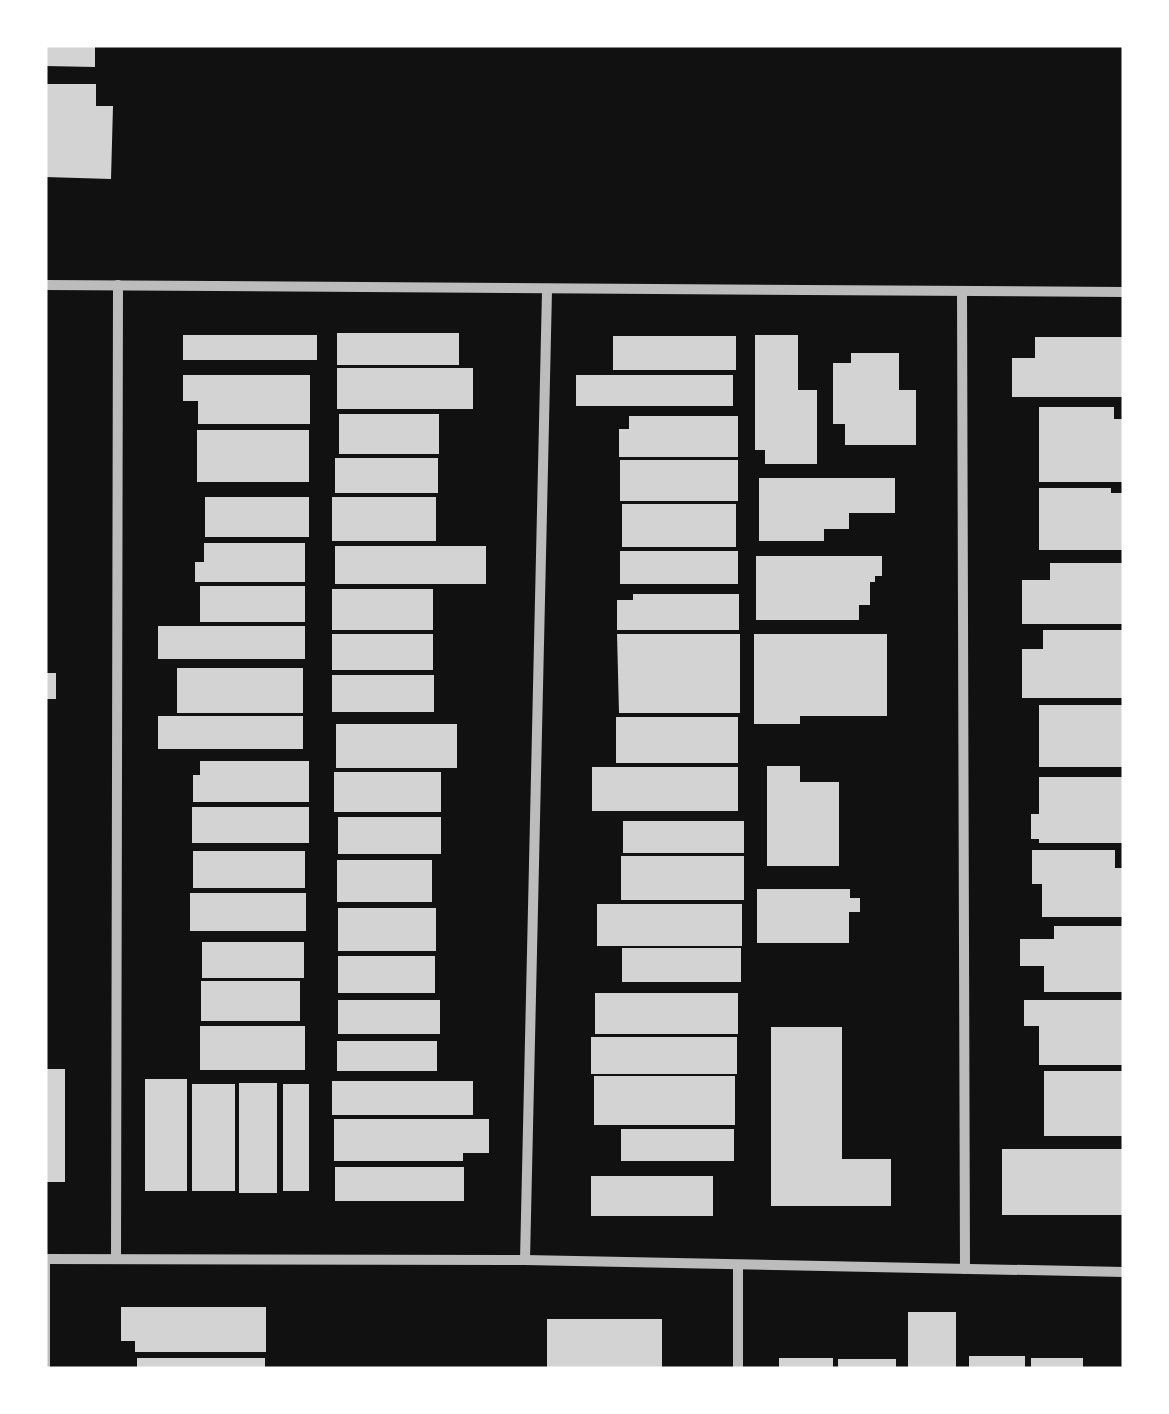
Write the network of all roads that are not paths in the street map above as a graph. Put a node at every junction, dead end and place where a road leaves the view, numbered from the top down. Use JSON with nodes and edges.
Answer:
{"nodes":[{"id":1,"x":45,"y":286,"type":"edge"},
{"id":2,"x":118,"y":286,"type":"junction"},
{"id":3,"x":546,"y":290,"type":"junction"},
{"id":4,"x":962,"y":290,"type":"junction"},
{"id":5,"x":1124,"y":292,"type":"edge"},
{"id":6,"x":45,"y":1259,"type":"edge"},
{"id":7,"x":116,"y":1259,"type":"junction"},
{"id":8,"x":525,"y":1260,"type":"junction"},
{"id":9,"x":738,"y":1265,"type":"junction"},
{"id":10,"x":965,"y":1269,"type":"junction"},
{"id":11,"x":1124,"y":1272,"type":"edge"},
{"id":12,"x":46,"y":1369,"type":"edge"},
{"id":13,"x":738,"y":1369,"type":"edge"}],
"edges":[{"from":1,"to":2,"type":"street"},
{"from":2,"to":3,"type":"street"},
{"from":2,"to":7,"type":"street"},
{"from":3,"to":4,"type":"street"},
{"from":3,"to":8,"type":"street"},
{"from":4,"to":5,"type":"street"},
{"from":4,"to":10,"type":"street"},
{"from":6,"to":7,"type":"street"},
{"from":6,"to":12,"type":"street"},
{"from":7,"to":8,"type":"street"},
{"from":8,"to":9,"type":"street"},
{"from":9,"to":10,"type":"street"},
{"from":9,"to":13,"type":"street"},
{"from":10,"to":11,"type":"street"}]}
